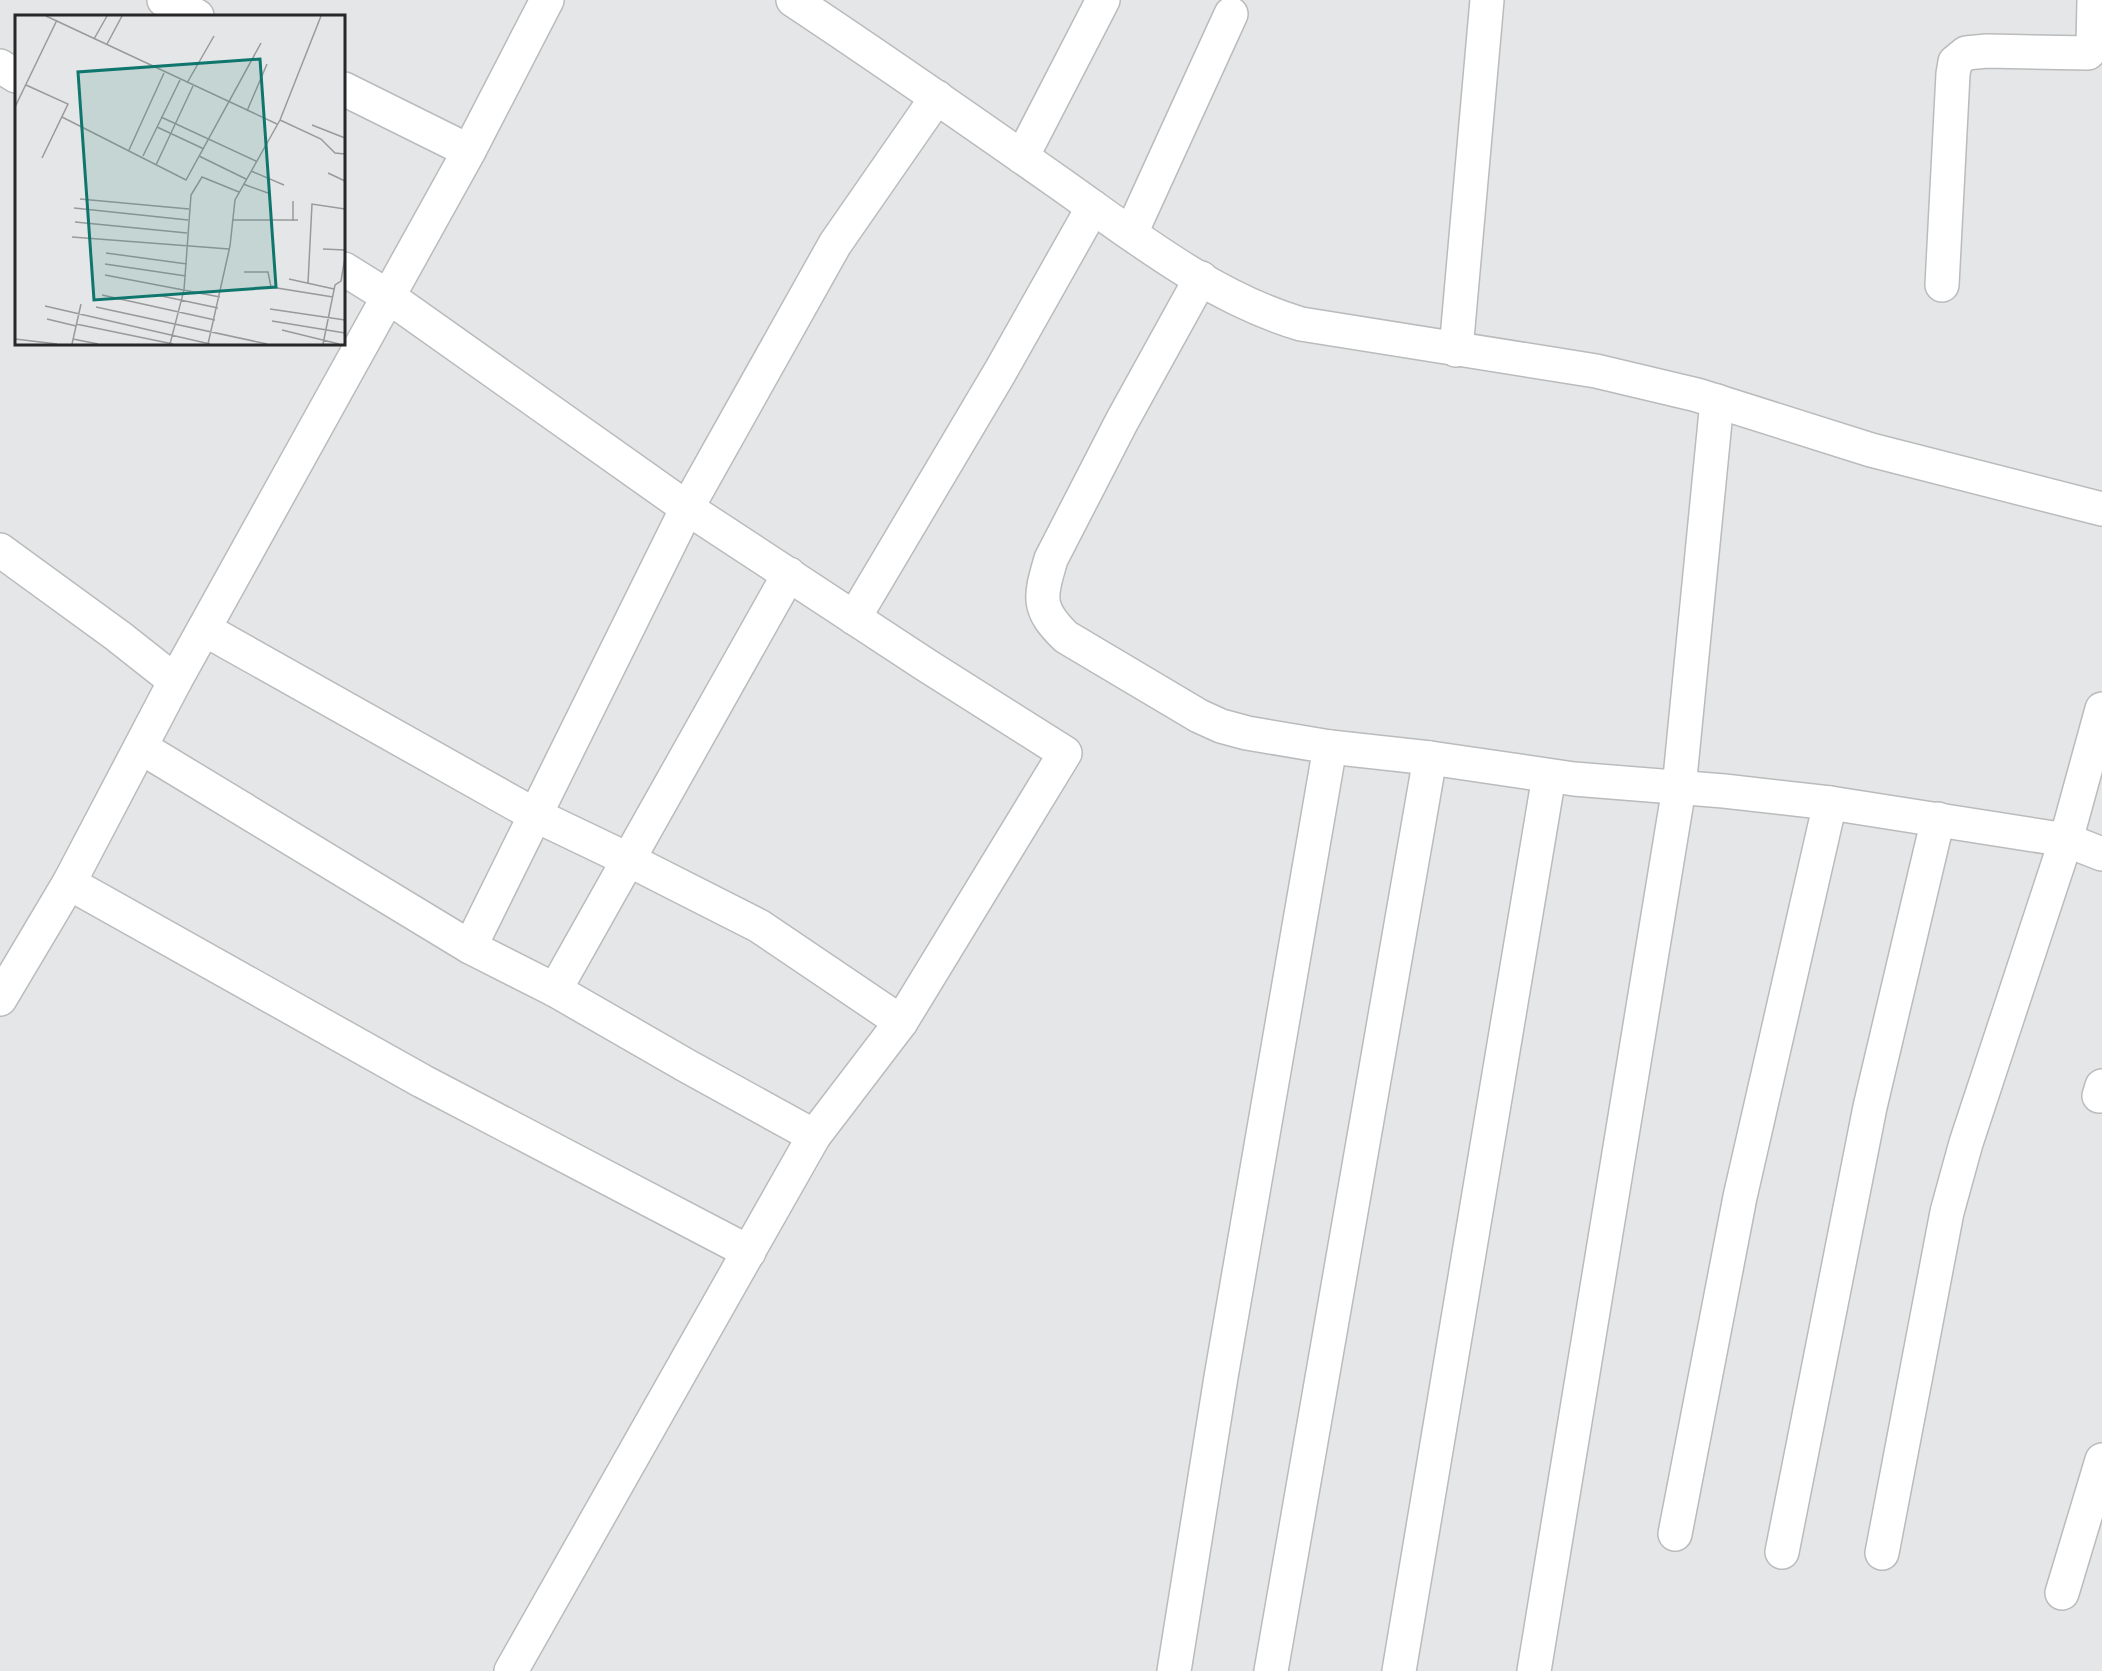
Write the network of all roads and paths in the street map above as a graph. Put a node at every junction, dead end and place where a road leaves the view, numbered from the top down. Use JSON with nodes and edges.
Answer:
{"nodes":[{"id":1,"x":164,"y":0,"type":"edge"},
{"id":2,"x":548,"y":0,"type":"edge"},
{"id":3,"x":794,"y":0,"type":"edge"},
{"id":4,"x":1103,"y":0,"type":"edge"},
{"id":5,"x":1488,"y":0,"type":"edge"},
{"id":6,"x":2094,"y":0,"type":"edge"},
{"id":7,"x":1231,"y":14,"type":"dead end"},
{"id":8,"x":195,"y":15,"type":"edge"},
{"id":9,"x":0,"y":66,"type":"edge"},
{"id":10,"x":15,"y":75,"type":"edge"},
{"id":11,"x":345,"y":90,"type":"edge"},
{"id":12,"x":937,"y":97,"type":"junction"},
{"id":13,"x":469,"y":152,"type":"junction"},
{"id":14,"x":1022,"y":157,"type":"junction"},
{"id":15,"x":1094,"y":207,"type":"junction"},
{"id":16,"x":1131,"y":233,"type":"junction"},
{"id":17,"x":345,"y":270,"type":"edge"},
{"id":18,"x":1201,"y":278,"type":"junction"},
{"id":19,"x":1942,"y":285,"type":"dead end"},
{"id":20,"x":389,"y":297,"type":"junction"},
{"id":21,"x":1456,"y":350,"type":"junction"},
{"id":22,"x":1717,"y":401,"type":"junction"},
{"id":23,"x":687,"y":508,"type":"junction"},
{"id":24,"x":2102,"y":509,"type":"edge"},
{"id":25,"x":0,"y":550,"type":"edge"},
{"id":26,"x":789,"y":574,"type":"junction"},
{"id":27,"x":854,"y":618,"type":"junction"},
{"id":28,"x":204,"y":629,"type":"junction"},
{"id":29,"x":175,"y":681,"type":"junction"},
{"id":30,"x":2102,"y":709,"type":"edge"},
{"id":31,"x":1330,"y":747,"type":"junction"},
{"id":32,"x":142,"y":748,"type":"junction"},
{"id":33,"x":1430,"y":758,"type":"junction"},
{"id":34,"x":1549,"y":776,"type":"junction"},
{"id":35,"x":1679,"y":788,"type":"junction"},
{"id":36,"x":1830,"y":803,"type":"junction"},
{"id":37,"x":535,"y":815,"type":"junction"},
{"id":38,"x":1938,"y":819,"type":"junction"},
{"id":39,"x":2066,"y":840,"type":"junction"},
{"id":40,"x":2102,"y":854,"type":"edge"},
{"id":41,"x":629,"y":860,"type":"junction"},
{"id":42,"x":69,"y":883,"type":"junction"},
{"id":43,"x":470,"y":947,"type":"junction"},
{"id":44,"x":555,"y":990,"type":"junction"},
{"id":45,"x":0,"y":999,"type":"edge"},
{"id":46,"x":901,"y":1022,"type":"junction"},
{"id":47,"x":814,"y":1136,"type":"junction"},
{"id":48,"x":749,"y":1252,"type":"junction"},
{"id":49,"x":2102,"y":1460,"type":"edge"},
{"id":50,"x":1675,"y":1534,"type":"dead end"},
{"id":51,"x":1782,"y":1552,"type":"dead end"},
{"id":52,"x":1882,"y":1553,"type":"dead end"},
{"id":53,"x":2062,"y":1593,"type":"dead end"},
{"id":54,"x":511,"y":1671,"type":"edge"},
{"id":55,"x":1174,"y":1671,"type":"edge"},
{"id":56,"x":1271,"y":1671,"type":"edge"},
{"id":57,"x":1399,"y":1671,"type":"edge"},
{"id":58,"x":1534,"y":1671,"type":"edge"}],
"edges":[{"from":1,"to":8,"type":"street"},
{"from":2,"to":13,"type":"street"},
{"from":3,"to":12,"type":"street"},
{"from":4,"to":14,"type":"street"},
{"from":5,"to":21,"type":"street"},
{"from":6,"to":19,"type":"street"},
{"from":7,"to":16,"type":"street"},
{"from":9,"to":10,"type":"street"},
{"from":11,"to":13,"type":"street"},
{"from":12,"to":14,"type":"street"},
{"from":12,"to":23,"type":"street"},
{"from":13,"to":20,"type":"street"},
{"from":14,"to":15,"type":"street"},
{"from":15,"to":16,"type":"street"},
{"from":15,"to":27,"type":"street"},
{"from":16,"to":18,"type":"street"},
{"from":17,"to":20,"type":"street"},
{"from":18,"to":21,"type":"street"},
{"from":18,"to":31,"type":"street"},
{"from":20,"to":23,"type":"street"},
{"from":20,"to":28,"type":"street"},
{"from":21,"to":22,"type":"street"},
{"from":22,"to":24,"type":"street"},
{"from":22,"to":35,"type":"street"},
{"from":23,"to":26,"type":"street"},
{"from":23,"to":37,"type":"street"},
{"from":25,"to":29,"type":"street"},
{"from":26,"to":27,"type":"street"},
{"from":26,"to":41,"type":"street"},
{"from":27,"to":46,"type":"street"},
{"from":28,"to":29,"type":"street"},
{"from":28,"to":37,"type":"street"},
{"from":29,"to":32,"type":"street"},
{"from":30,"to":39,"type":"street"},
{"from":31,"to":33,"type":"street"},
{"from":31,"to":55,"type":"street"},
{"from":32,"to":42,"type":"street"},
{"from":32,"to":43,"type":"street"},
{"from":33,"to":34,"type":"street"},
{"from":33,"to":56,"type":"street"},
{"from":34,"to":35,"type":"street"},
{"from":34,"to":57,"type":"street"},
{"from":35,"to":36,"type":"street"},
{"from":35,"to":58,"type":"street"},
{"from":36,"to":38,"type":"street"},
{"from":36,"to":50,"type":"street"},
{"from":37,"to":41,"type":"street"},
{"from":37,"to":43,"type":"street"},
{"from":38,"to":39,"type":"street"},
{"from":38,"to":51,"type":"street"},
{"from":39,"to":40,"type":"street"},
{"from":39,"to":52,"type":"street"},
{"from":41,"to":44,"type":"street"},
{"from":41,"to":46,"type":"street"},
{"from":42,"to":45,"type":"street"},
{"from":42,"to":48,"type":"street"},
{"from":43,"to":44,"type":"street"},
{"from":44,"to":47,"type":"street"},
{"from":46,"to":47,"type":"street"},
{"from":47,"to":48,"type":"street"},
{"from":48,"to":54,"type":"street"},
{"from":49,"to":53,"type":"street"}]}
